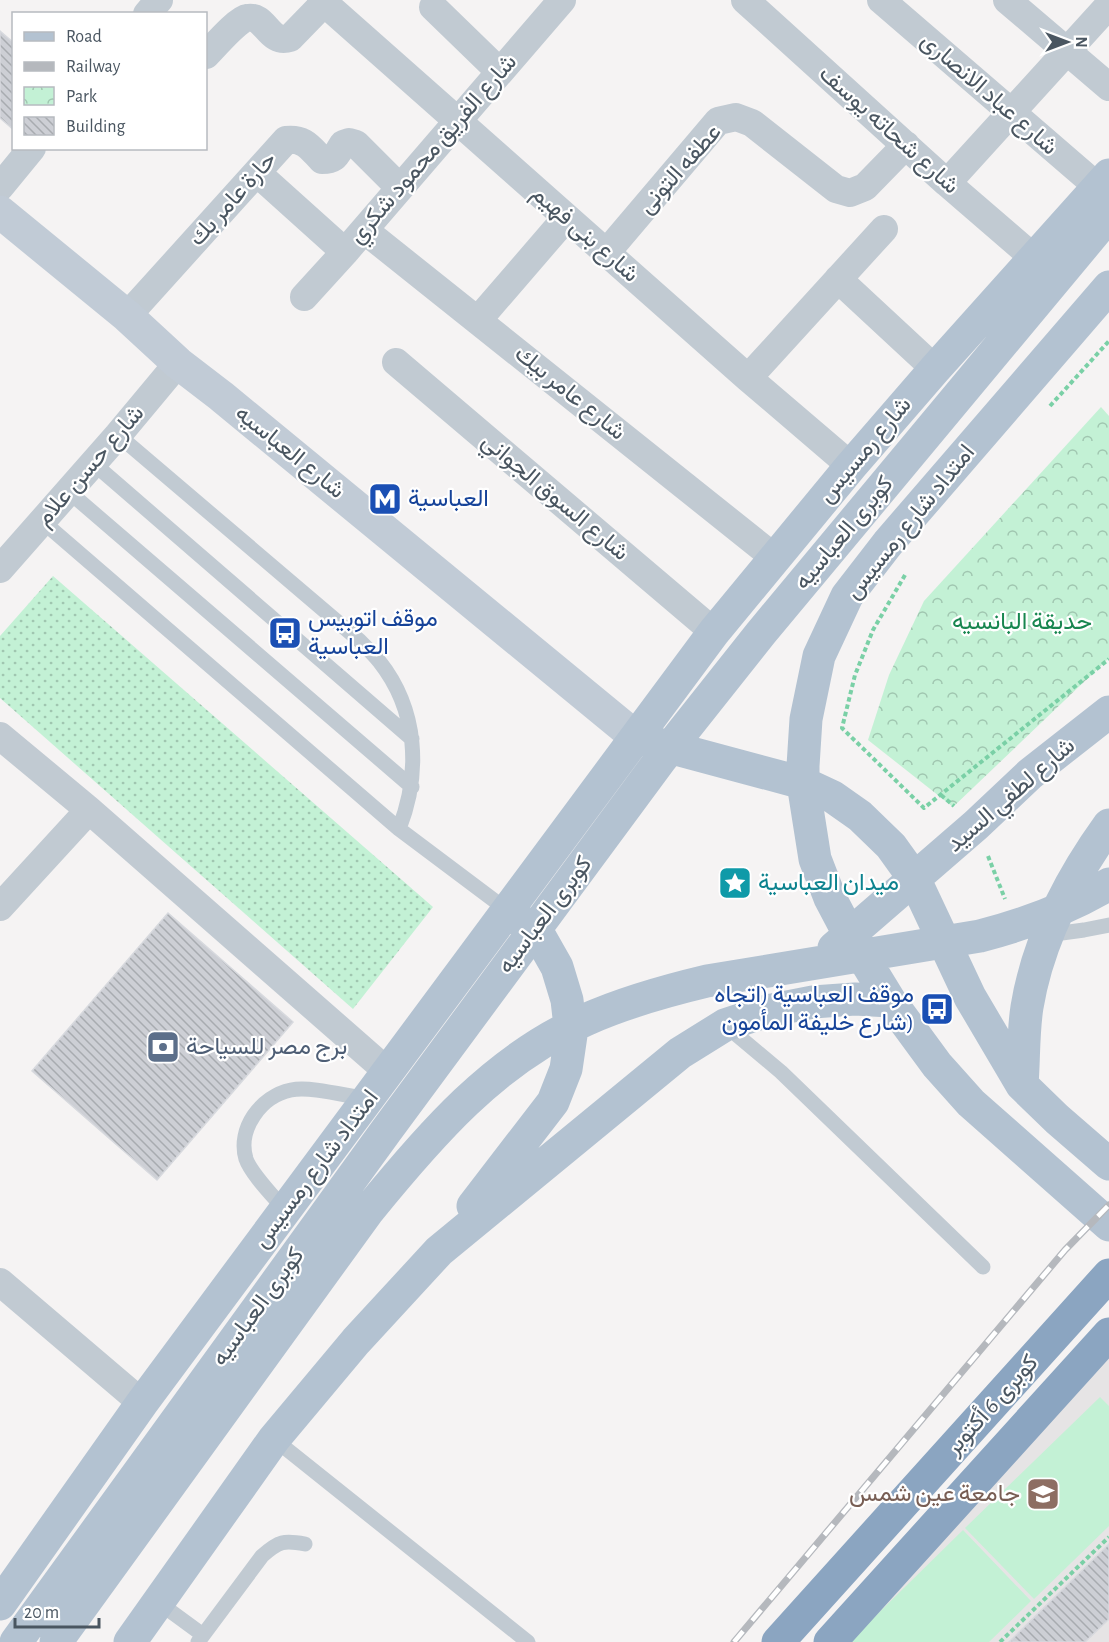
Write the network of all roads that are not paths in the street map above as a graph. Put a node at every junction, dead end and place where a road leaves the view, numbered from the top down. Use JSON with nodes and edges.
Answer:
{"nodes":[{"id":1,"x":159,"y":0,"type":"edge"},
{"id":2,"x":562,"y":0,"type":"edge"},
{"id":3,"x":745,"y":0,"type":"edge"},
{"id":4,"x":881,"y":0,"type":"edge"},
{"id":5,"x":1007,"y":0,"type":"edge"},
{"id":6,"x":334,"y":5,"type":"edge"},
{"id":7,"x":1109,"y":5,"type":"edge"},
{"id":8,"x":433,"y":6,"type":"dead end"},
{"id":9,"x":149,"y":12,"type":"edge"},
{"id":10,"x":1066,"y":51,"type":"junction"},
{"id":11,"x":207,"y":54,"type":"edge"},
{"id":12,"x":500,"y":72,"type":"junction"},
{"id":13,"x":1109,"y":87,"type":"edge"},
{"id":14,"x":1010,"y":112,"type":"junction"},
{"id":15,"x":458,"y":121,"type":"junction"},
{"id":16,"x":906,"y":145,"type":"junction"},
{"id":17,"x":31,"y":150,"type":"edge"},
{"id":18,"x":257,"y":173,"type":"junction"},
{"id":19,"x":947,"y":183,"type":"junction"},
{"id":20,"x":400,"y":188,"type":"junction"},
{"id":21,"x":1105,"y":192,"type":"edge"},
{"id":22,"x":0,"y":207,"type":"edge"},
{"id":23,"x":566,"y":218,"type":"junction"},
{"id":24,"x":884,"y":229,"type":"dead end"},
{"id":25,"x":364,"y":230,"type":"junction"},
{"id":26,"x":345,"y":252,"type":"junction"},
{"id":27,"x":606,"y":253,"type":"junction"},
{"id":28,"x":1034,"y":258,"type":"junction"},
{"id":29,"x":838,"y":279,"type":"junction"},
{"id":30,"x":1109,"y":287,"type":"edge"},
{"id":31,"x":304,"y":297,"type":"dead end"},
{"id":32,"x":127,"y":316,"type":"junction"},
{"id":33,"x":478,"y":320,"type":"junction"},
{"id":34,"x":396,"y":362,"type":"dead end"},
{"id":35,"x":178,"y":363,"type":"junction"},
{"id":36,"x":935,"y":369,"type":"junction"},
{"id":37,"x":748,"y":378,"type":"junction"},
{"id":38,"x":118,"y":435,"type":"junction"},
{"id":39,"x":93,"y":463,"type":"junction"},
{"id":40,"x":851,"y":466,"type":"junction"},
{"id":41,"x":68,"y":491,"type":"junction"},
{"id":42,"x":42,"y":521,"type":"junction"},
{"id":43,"x":4,"y":554,"type":"edge"},
{"id":44,"x":775,"y":558,"type":"junction"},
{"id":45,"x":714,"y":632,"type":"junction"},
{"id":46,"x":1109,"y":712,"type":"edge"},
{"id":47,"x":0,"y":736,"type":"edge"},
{"id":48,"x":637,"y":738,"type":"junction"},
{"id":49,"x":412,"y":739,"type":"junction"},
{"id":50,"x":803,"y":783,"type":"junction"},
{"id":51,"x":412,"y":787,"type":"junction"},
{"id":52,"x":89,"y":810,"type":"junction"},
{"id":53,"x":1109,"y":825,"type":"edge"},
{"id":54,"x":399,"y":829,"type":"junction"},
{"id":55,"x":914,"y":878,"type":"junction"},
{"id":56,"x":1109,"y":884,"type":"edge"},
{"id":57,"x":0,"y":907,"type":"edge"},
{"id":58,"x":507,"y":910,"type":"junction"},
{"id":59,"x":1109,"y":925,"type":"edge"},
{"id":60,"x":849,"y":934,"type":"junction"},
{"id":61,"x":1047,"y":935,"type":"junction"},
{"id":62,"x":890,"y":1001,"type":"junction"},
{"id":63,"x":766,"y":1011,"type":"junction"},
{"id":64,"x":725,"y":1024,"type":"junction"},
{"id":65,"x":388,"y":1072,"type":"junction"},
{"id":66,"x":1022,"y":1085,"type":"junction"},
{"id":67,"x":368,"y":1099,"type":"junction"},
{"id":68,"x":1109,"y":1164,"type":"edge"},
{"id":69,"x":285,"y":1210,"type":"junction"},
{"id":70,"x":1109,"y":1225,"type":"edge"},
{"id":71,"x":439,"y":1251,"type":"junction"},
{"id":72,"x":984,"y":1267,"type":"dead end"},
{"id":73,"x":1109,"y":1275,"type":"edge"},
{"id":74,"x":0,"y":1282,"type":"edge"},
{"id":75,"x":1109,"y":1334,"type":"edge"},
{"id":76,"x":142,"y":1404,"type":"junction"},
{"id":77,"x":274,"y":1439,"type":"junction"},
{"id":78,"x":305,"y":1544,"type":"dead end"},
{"id":79,"x":158,"y":1602,"type":"junction"},
{"id":80,"x":0,"y":1604,"type":"edge"},
{"id":81,"x":200,"y":1638,"type":"edge"},
{"id":82,"x":16,"y":1642,"type":"edge"},
{"id":83,"x":56,"y":1642,"type":"edge"},
{"id":84,"x":130,"y":1642,"type":"edge"},
{"id":85,"x":528,"y":1642,"type":"edge"},
{"id":86,"x":778,"y":1642,"type":"edge"},
{"id":87,"x":830,"y":1642,"type":"edge"}],
"edges":[{"from":1,"to":9,"type":"street"},
{"from":2,"to":12,"type":"street","name":"شارع الفريق محمود شكري"},
{"from":3,"to":16,"type":"street","name":"شارع شحاته يوسف"},
{"from":4,"to":14,"type":"street","name":"شارع عباد الانصارى"},
{"from":5,"to":10,"type":"street"},
{"from":6,"to":11,"type":"street"},
{"from":6,"to":15,"type":"street","name":"شارع بنى فهيم"},
{"from":7,"to":10,"type":"street"},
{"from":8,"to":12,"type":"street"},
{"from":10,"to":13,"type":"street"},
{"from":10,"to":14,"type":"street"},
{"from":12,"to":15,"type":"street","name":"شارع الفريق محمود شكري"},
{"from":14,"to":19,"type":"street"},
{"from":14,"to":21,"type":"street","name":"شارع عباد الانصارى"},
{"from":15,"to":20,"type":"street","name":"شارع الفريق محمود شكري"},
{"from":15,"to":23,"type":"street","name":"شارع بنى فهيم"},
{"from":16,"to":19,"type":"street","name":"شارع شحاته يوسف"},
{"from":16,"to":27,"type":"street","name":"عطفه التونى"},
{"from":17,"to":22,"type":"street"},
{"from":18,"to":20,"type":"street","name":"حارة عامر بك"},
{"from":18,"to":26,"type":"street"},
{"from":18,"to":32,"type":"street","name":"حارة عامر بك"},
{"from":19,"to":28,"type":"street","name":"شارع شحاته يوسف"},
{"from":20,"to":25,"type":"street","name":"شارع الفريق محمود شكري"},
{"from":21,"to":28,"type":"main road","name":"شارع رمسيس"},
{"from":21,"to":82,"type":"main road","name":"كوبرى العباسيه"},
{"from":22,"to":32,"type":"main road","name":"شارع العباسيه"},
{"from":23,"to":27,"type":"street","name":"شارع بنى فهيم"},
{"from":23,"to":33,"type":"street"},
{"from":24,"to":29,"type":"street"},
{"from":25,"to":26,"type":"street","name":"شارع الفريق محمود شكري"},
{"from":25,"to":33,"type":"street","name":"شارع عامر بيك"},
{"from":26,"to":31,"type":"street","name":"شارع الفريق محمود شكري"},
{"from":27,"to":37,"type":"street","name":"شارع بنى فهيم"},
{"from":28,"to":36,"type":"main road","name":"شارع رمسيس"},
{"from":29,"to":36,"type":"street"},
{"from":29,"to":37,"type":"street"},
{"from":30,"to":50,"type":"main road","name":"امتداد شارع رمسيس"},
{"from":32,"to":35,"type":"main road","name":"شارع العباسيه"},
{"from":33,"to":44,"type":"street","name":"شارع عامر بيك"},
{"from":34,"to":45,"type":"street","name":"شارع السوق الجواني"},
{"from":35,"to":38,"type":"street","name":"شارع حسن علام"},
{"from":35,"to":48,"type":"main road","name":"شارع العباسيه"},
{"from":36,"to":40,"type":"main road","name":"شارع رمسيس"},
{"from":37,"to":40,"type":"street","name":"شارع بنى فهيم"},
{"from":38,"to":39,"type":"street","name":"شارع حسن علام"},
{"from":38,"to":49,"type":"lane"},
{"from":39,"to":41,"type":"street","name":"شارع حسن علام"},
{"from":39,"to":49,"type":"lane"},
{"from":40,"to":44,"type":"main road","name":"شارع رمسيس"},
{"from":41,"to":42,"type":"street","name":"شارع حسن علام"},
{"from":41,"to":51,"type":"lane"},
{"from":42,"to":43,"type":"street","name":"شارع حسن علام"},
{"from":42,"to":54,"type":"lane"},
{"from":44,"to":45,"type":"main road","name":"شارع رمسيس"},
{"from":45,"to":48,"type":"main road","name":"شارع رمسيس"},
{"from":46,"to":55,"type":"main road","name":"شارع لطفي السيد"},
{"from":47,"to":52,"type":"street"},
{"from":48,"to":50,"type":"main road"},
{"from":48,"to":58,"type":"main road","name":"امتداد شارع رمسيس"},
{"from":49,"to":51,"type":"lane"},
{"from":50,"to":55,"type":"main road"},
{"from":50,"to":60,"type":"main road","name":"امتداد شارع رمسيس"},
{"from":51,"to":54,"type":"lane"},
{"from":52,"to":57,"type":"street"},
{"from":52,"to":65,"type":"street"},
{"from":53,"to":61,"type":"main road"},
{"from":54,"to":58,"type":"lane"},
{"from":55,"to":60,"type":"main road"},
{"from":55,"to":66,"type":"main road"},
{"from":56,"to":83,"type":"main road","name":"كوبرى العباسيه"},
{"from":58,"to":65,"type":"main road","name":"امتداد شارع رمسيس"},
{"from":58,"to":71,"type":"main road"},
{"from":59,"to":61,"type":"lane"},
{"from":60,"to":62,"type":"main road","name":"امتداد شارع رمسيس"},
{"from":60,"to":63,"type":"main road"},
{"from":61,"to":66,"type":"main road"},
{"from":62,"to":63,"type":"main road"},
{"from":62,"to":70,"type":"main road","name":"امتداد شارع رمسيس"},
{"from":63,"to":64,"type":"main road"},
{"from":64,"to":71,"type":"main road"},
{"from":64,"to":72,"type":"lane"},
{"from":65,"to":67,"type":"main road","name":"امتداد شارع رمسيس"},
{"from":66,"to":68,"type":"main road"},
{"from":67,"to":69,"type":"main road","name":"امتداد شارع رمسيس"},
{"from":67,"to":69,"type":"lane"},
{"from":69,"to":76,"type":"main road","name":"امتداد شارع رمسيس"},
{"from":71,"to":77,"type":"main road"},
{"from":73,"to":86,"type":"highway","name":"كوبرى 6 أكتوبر"},
{"from":74,"to":76,"type":"street"},
{"from":75,"to":87,"type":"highway","name":"كوبرى 6 أكتوبر"},
{"from":76,"to":80,"type":"main road","name":"امتداد شارع رمسيس"},
{"from":77,"to":79,"type":"main road"},
{"from":77,"to":85,"type":"lane"},
{"from":78,"to":81,"type":"lane"},
{"from":79,"to":81,"type":"lane"},
{"from":79,"to":84,"type":"main road"}]}
